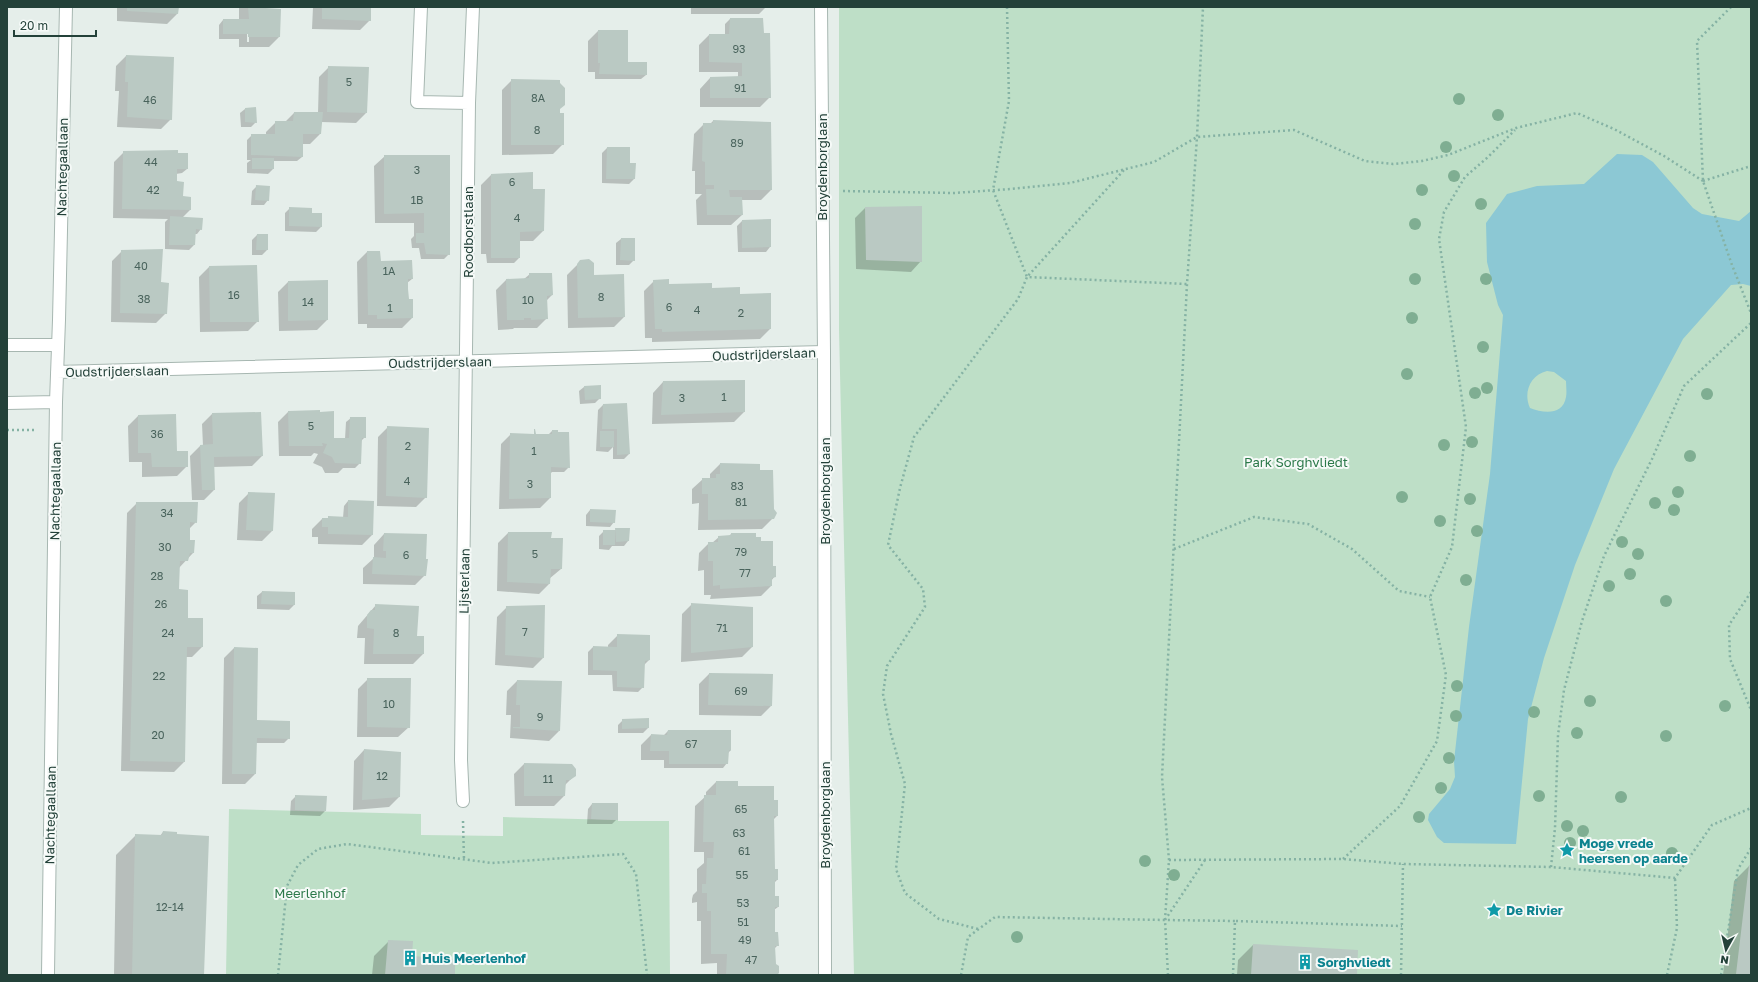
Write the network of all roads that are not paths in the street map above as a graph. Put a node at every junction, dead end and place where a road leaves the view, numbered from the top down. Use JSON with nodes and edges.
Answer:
{"nodes":[{"id":1,"x":66,"y":7,"type":"edge"},
{"id":2,"x":421,"y":7,"type":"edge"},
{"id":3,"x":473,"y":7,"type":"edge"},
{"id":4,"x":821,"y":7,"type":"edge"},
{"id":5,"x":469,"y":103,"type":"junction"},
{"id":6,"x":7,"y":345,"type":"edge"},
{"id":7,"x":58,"y":345,"type":"junction"},
{"id":8,"x":824,"y":352,"type":"junction"},
{"id":9,"x":467,"y":361,"type":"junction"},
{"id":10,"x":57,"y":372,"type":"junction"},
{"id":11,"x":56,"y":402,"type":"junction"},
{"id":12,"x":7,"y":403,"type":"edge"},
{"id":13,"x":463,"y":801,"type":"road end"},
{"id":14,"x":48,"y":975,"type":"edge"},
{"id":15,"x":826,"y":975,"type":"edge"}],
"edges":[{"from":1,"to":7,"type":"street","name":"Nachtegaallaan"},
{"from":2,"to":5,"type":"street"},
{"from":3,"to":5,"type":"street","name":"Roodborstlaan"},
{"from":4,"to":8,"type":"street","name":"Broydenborglaan"},
{"from":5,"to":9,"type":"street","name":"Roodborstlaan"},
{"from":6,"to":7,"type":"street"},
{"from":7,"to":10,"type":"street","name":"Nachtegaallaan"},
{"from":8,"to":9,"type":"street","name":"Oudstrijderslaan"},
{"from":8,"to":15,"type":"street","name":"Broydenborglaan"},
{"from":9,"to":10,"type":"street","name":"Oudstrijderslaan"},
{"from":9,"to":13,"type":"street","name":"Lijsterlaan"},
{"from":10,"to":11,"type":"street","name":"Nachtegaallaan"},
{"from":11,"to":12,"type":"street"},
{"from":11,"to":14,"type":"street","name":"Nachtegaallaan"}]}
